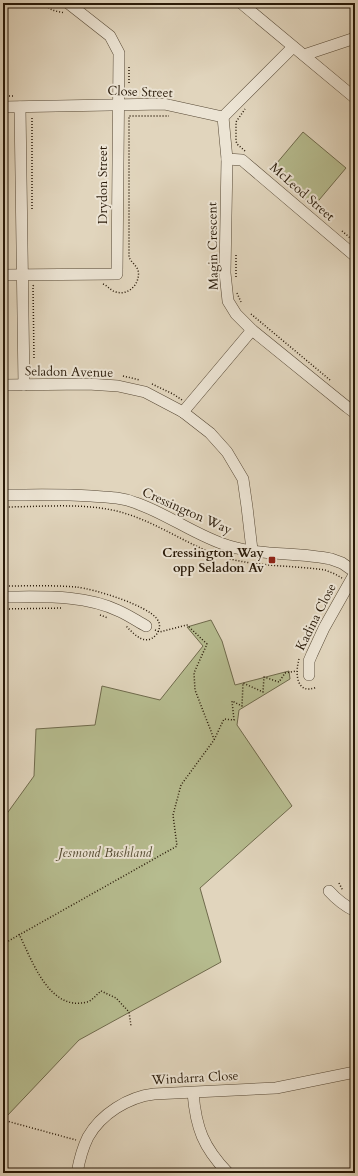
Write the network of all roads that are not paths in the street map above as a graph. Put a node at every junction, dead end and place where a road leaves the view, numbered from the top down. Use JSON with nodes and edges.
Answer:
{"nodes":[{"id":1,"x":68,"y":3,"type":"edge"},
{"id":2,"x":240,"y":3,"type":"edge"},
{"id":3,"x":355,"y":38,"type":"edge"},
{"id":4,"x":293,"y":47,"type":"junction"},
{"id":5,"x":304,"y":56,"type":"junction"},
{"id":6,"x":355,"y":98,"type":"edge"},
{"id":7,"x":20,"y":102,"type":"junction"},
{"id":8,"x":118,"y":104,"type":"junction"},
{"id":9,"x":3,"y":107,"type":"edge"},
{"id":10,"x":223,"y":117,"type":"junction"},
{"id":11,"x":227,"y":159,"type":"junction"},
{"id":12,"x":355,"y":256,"type":"edge"},
{"id":13,"x":3,"y":275,"type":"edge"},
{"id":14,"x":22,"y":275,"type":"junction"},
{"id":15,"x":252,"y":330,"type":"junction"},
{"id":16,"x":3,"y":385,"type":"edge"},
{"id":17,"x":24,"y":385,"type":"junction"},
{"id":18,"x":183,"y":412,"type":"junction"},
{"id":19,"x":355,"y":413,"type":"edge"},
{"id":20,"x":3,"y":495,"type":"edge"},
{"id":21,"x":252,"y":550,"type":"junction"},
{"id":22,"x":355,"y":573,"type":"edge"},
{"id":23,"x":3,"y":598,"type":"edge"},
{"id":24,"x":146,"y":626,"type":"road end"},
{"id":25,"x":309,"y":675,"type":"dead end"},
{"id":26,"x":329,"y":892,"type":"dead end"},
{"id":27,"x":355,"y":910,"type":"edge"},
{"id":28,"x":355,"y":1072,"type":"edge"},
{"id":29,"x":193,"y":1093,"type":"junction"},
{"id":30,"x":77,"y":1173,"type":"edge"},
{"id":31,"x":228,"y":1173,"type":"edge"}],
"edges":[{"from":1,"to":8,"type":"street","name":"Drydon Street"},
{"from":2,"to":4,"type":"street"},
{"from":3,"to":5,"type":"street"},
{"from":4,"to":5,"type":"street"},
{"from":4,"to":10,"type":"street"},
{"from":5,"to":6,"type":"street"},
{"from":7,"to":8,"type":"street","name":"Close Street"},
{"from":7,"to":9,"type":"street","name":"Close Street"},
{"from":7,"to":14,"type":"street"},
{"from":8,"to":10,"type":"street","name":"Close Street"},
{"from":8,"to":14,"type":"street","name":"Drydon Street"},
{"from":10,"to":11,"type":"street","name":"Magin Crescent"},
{"from":11,"to":12,"type":"street","name":"McLeod Street"},
{"from":11,"to":15,"type":"street","name":"Magin Crescent"},
{"from":13,"to":14,"type":"street","name":"Drydon Street"},
{"from":14,"to":17,"type":"street"},
{"from":15,"to":18,"type":"street"},
{"from":15,"to":19,"type":"street","name":"Magin Crescent"},
{"from":16,"to":17,"type":"street","name":"Seladon Avenue"},
{"from":17,"to":18,"type":"street","name":"Seladon Avenue"},
{"from":18,"to":21,"type":"street","name":"Seladon Avenue"},
{"from":20,"to":21,"type":"street","name":"Cressington Way"},
{"from":21,"to":22,"type":"street","name":"Cressington Way"},
{"from":22,"to":25,"type":"street","name":"Kadina Close"},
{"from":23,"to":24,"type":"street"},
{"from":26,"to":27,"type":"street"},
{"from":28,"to":29,"type":"street","name":"Windarra Close"},
{"from":29,"to":30,"type":"street","name":"Windarra Close"},
{"from":29,"to":31,"type":"street"}]}
